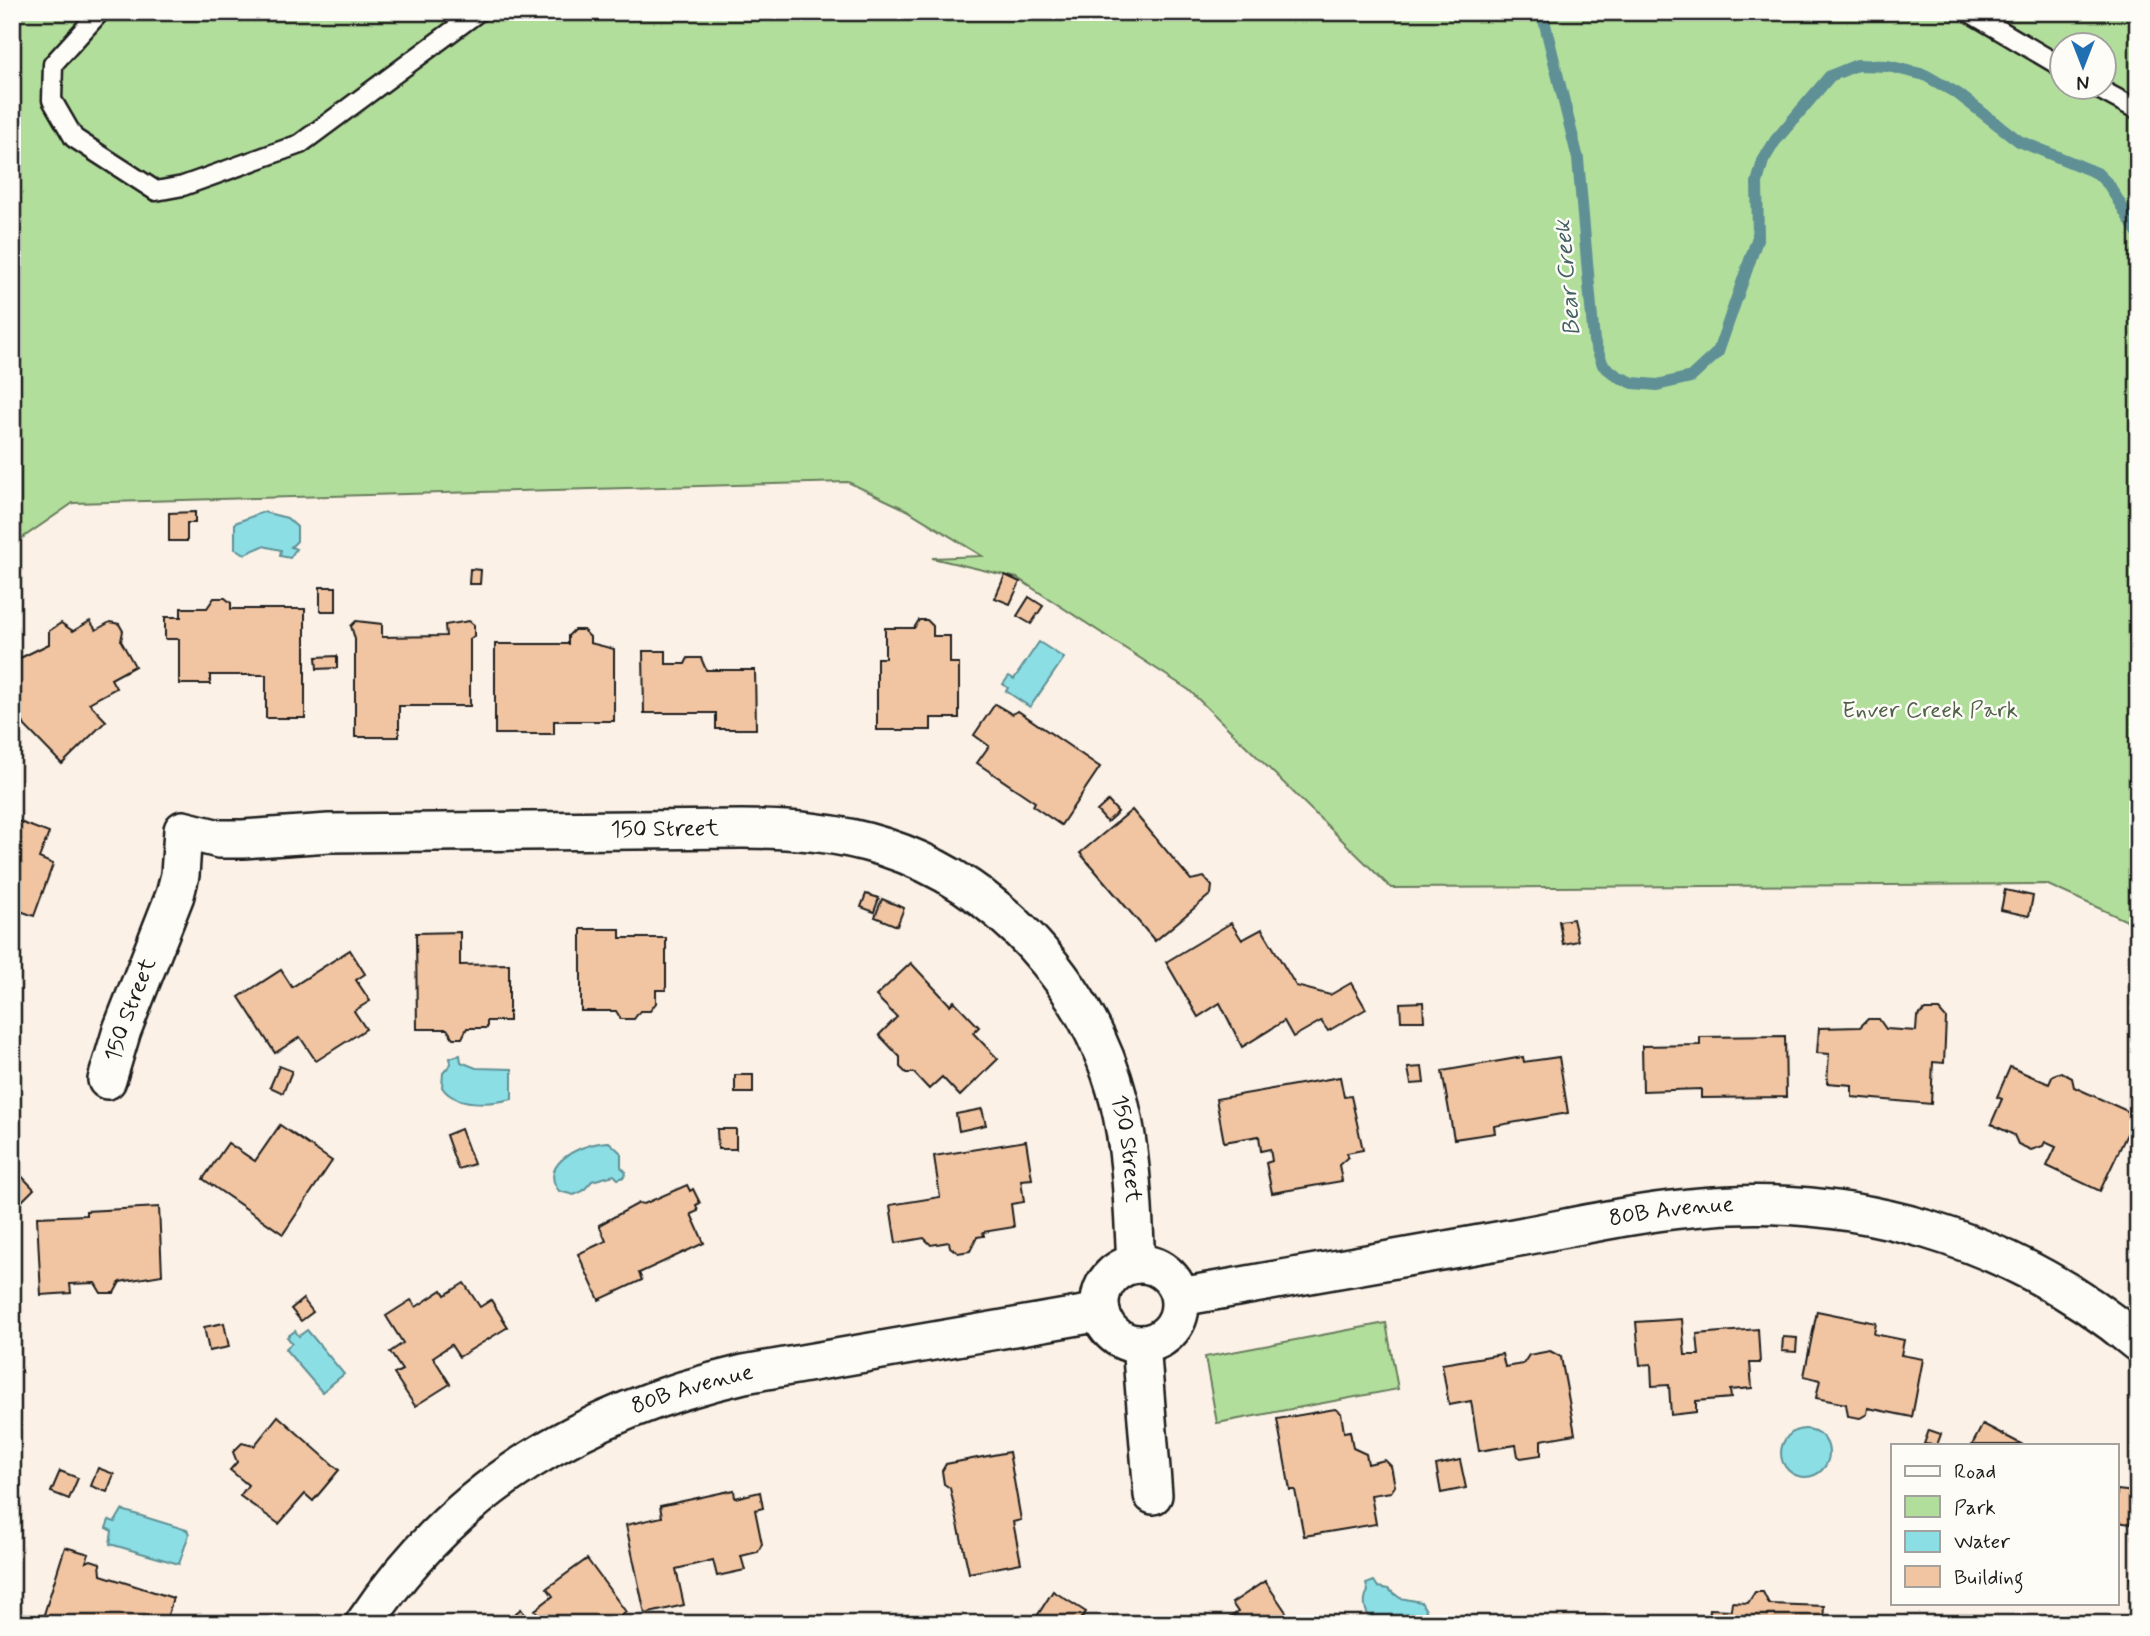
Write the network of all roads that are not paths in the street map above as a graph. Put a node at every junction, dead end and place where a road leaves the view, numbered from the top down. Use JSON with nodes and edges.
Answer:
{"nodes":[{"id":1,"x":100,"y":12,"type":"edge"},
{"id":2,"x":478,"y":12,"type":"edge"},
{"id":3,"x":1969,"y":12,"type":"edge"},
{"id":4,"x":2048,"y":58,"type":"edge"},
{"id":5,"x":2118,"y":99,"type":"edge"},
{"id":6,"x":2138,"y":110,"type":"edge"},
{"id":7,"x":107,"y":1080,"type":"dead end"},
{"id":8,"x":1136,"y":1264,"type":"junction"},
{"id":9,"x":1180,"y":1297,"type":"junction"},
{"id":10,"x":1101,"y":1312,"type":"junction"},
{"id":11,"x":2138,"y":1343,"type":"edge"},
{"id":12,"x":1140,"y":1344,"type":"junction"},
{"id":13,"x":1153,"y":1495,"type":"dead end"},
{"id":14,"x":364,"y":1624,"type":"edge"}],
"edges":[{"from":1,"to":2,"type":"lane"},
{"from":3,"to":4,"type":"lane"},
{"from":5,"to":6,"type":"lane"},
{"from":7,"to":8,"type":"street","name":"150 Street"},
{"from":8,"to":9,"type":"street"},
{"from":8,"to":10,"type":"street"},
{"from":9,"to":11,"type":"street","name":"80B Avenue"},
{"from":9,"to":12,"type":"street"},
{"from":10,"to":12,"type":"street"},
{"from":10,"to":14,"type":"street","name":"80B Avenue"},
{"from":12,"to":13,"type":"street"}]}
